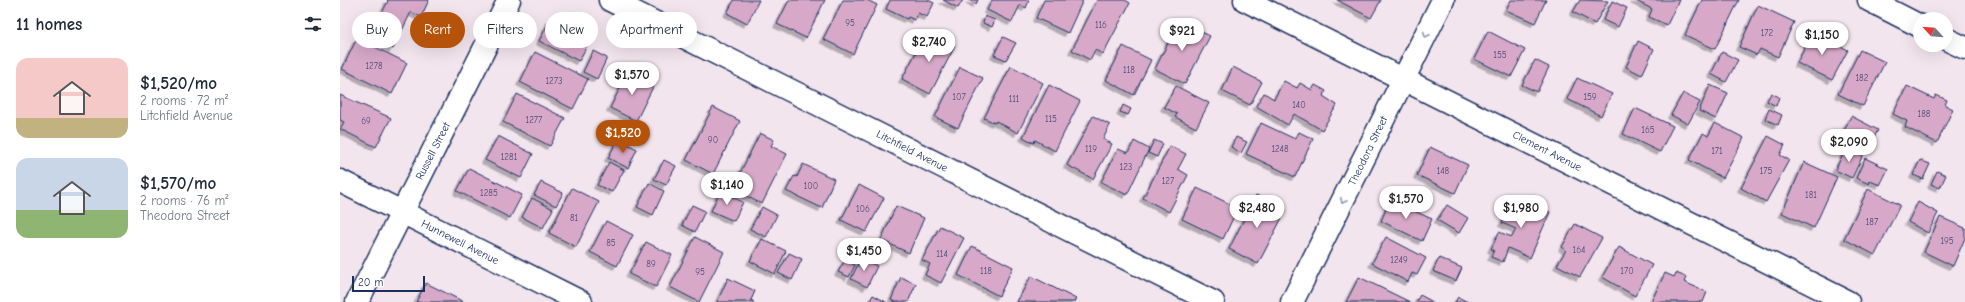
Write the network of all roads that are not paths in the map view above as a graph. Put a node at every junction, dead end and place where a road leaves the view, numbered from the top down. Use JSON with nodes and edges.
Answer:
{"nodes":[{"id":1,"x":509,"y":0,"type":"edge"},
{"id":2,"x":610,"y":0,"type":"edge"},
{"id":3,"x":1245,"y":0,"type":"edge"},
{"id":4,"x":1443,"y":0,"type":"edge"},
{"id":5,"x":1869,"y":0,"type":"edge"},
{"id":6,"x":1913,"y":22,"type":"edge"},
{"id":7,"x":1953,"y":42,"type":"edge"},
{"id":8,"x":1965,"y":48,"type":"edge"},
{"id":9,"x":1403,"y":79,"type":"junction"},
{"id":10,"x":340,"y":181,"type":"edge"},
{"id":11,"x":402,"y":212,"type":"junction"},
{"id":12,"x":357,"y":302,"type":"edge"},
{"id":13,"x":581,"y":302,"type":"edge"},
{"id":14,"x":1214,"y":302,"type":"edge"},
{"id":15,"x":1292,"y":302,"type":"edge"},
{"id":16,"x":1848,"y":302,"type":"edge"}],
"edges":[{"from":1,"to":11,"type":"street","name":"Russell Street"},
{"from":2,"to":14,"type":"street","name":"Litchfield Avenue"},
{"from":3,"to":9,"type":"street","name":"Clement Avenue"},
{"from":4,"to":9,"type":"street","name":"Theodora Street","one_way":true},
{"from":5,"to":6,"type":"street"},
{"from":7,"to":8,"type":"street"},
{"from":9,"to":15,"type":"street","name":"Theodora Street","one_way":true},
{"from":9,"to":16,"type":"street","name":"Clement Avenue"},
{"from":10,"to":11,"type":"street","name":"Hunnewell Avenue"},
{"from":11,"to":12,"type":"street","name":"Russell Street"},
{"from":11,"to":13,"type":"street","name":"Hunnewell Avenue"}]}
